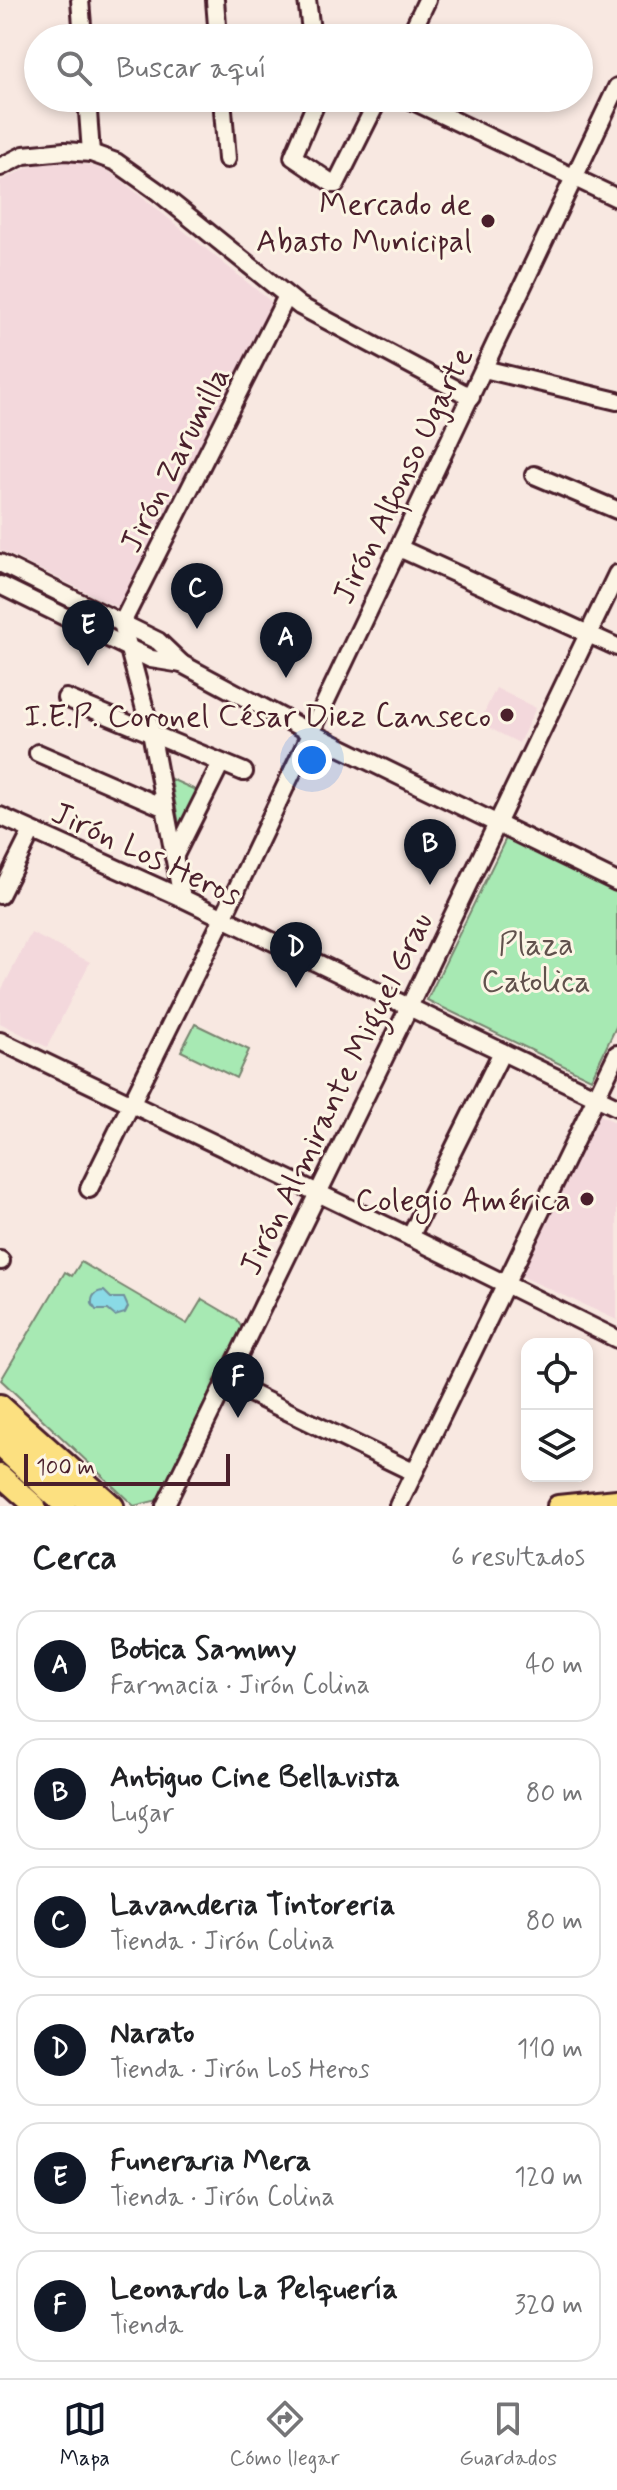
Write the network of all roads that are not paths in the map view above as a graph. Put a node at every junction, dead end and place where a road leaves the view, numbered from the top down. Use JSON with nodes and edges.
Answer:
{"nodes":[{"id":1,"x":80,"y":0,"type":"edge"},
{"id":2,"x":215,"y":0,"type":"edge"},
{"id":3,"x":307,"y":0,"type":"edge"},
{"id":4,"x":427,"y":0,"type":"edge"},
{"id":5,"x":82,"y":24,"type":"edge"},
{"id":6,"x":217,"y":24,"type":"edge"},
{"id":7,"x":310,"y":24,"type":"edge"},
{"id":8,"x":416,"y":24,"type":"edge"},
{"id":9,"x":617,"y":87,"type":"edge"},
{"id":10,"x":88,"y":112,"type":"edge"},
{"id":11,"x":223,"y":112,"type":"edge"},
{"id":12,"x":312,"y":112,"type":"edge"},
{"id":13,"x":372,"y":112,"type":"edge"},
{"id":14,"x":436,"y":112,"type":"edge"},
{"id":15,"x":91,"y":153,"type":"junction"},
{"id":16,"x":227,"y":159,"type":"dead end"},
{"id":17,"x":0,"y":167,"type":"edge"},
{"id":18,"x":575,"y":178,"type":"junction"},
{"id":19,"x":617,"y":198,"type":"edge"},
{"id":20,"x":287,"y":296,"type":"junction"},
{"id":21,"x":484,"y":369,"type":"junction"},
{"id":22,"x":471,"y":397,"type":"junction"},
{"id":23,"x":617,"y":401,"type":"edge"},
{"id":24,"x":534,"y":475,"type":"dead end"},
{"id":25,"x":617,"y":510,"type":"edge"},
{"id":26,"x":399,"y":548,"type":"junction"},
{"id":27,"x":0,"y":563,"type":"edge"},
{"id":28,"x":617,"y":574,"type":"edge"},
{"id":29,"x":39,"y":582,"type":"junction"},
{"id":30,"x":0,"y":585,"type":"edge"},
{"id":31,"x":31,"y":600,"type":"junction"},
{"id":32,"x":122,"y":623,"type":"junction"},
{"id":33,"x":588,"y":634,"type":"junction"},
{"id":34,"x":617,"y":647,"type":"edge"},
{"id":35,"x":130,"y":649,"type":"junction"},
{"id":36,"x":182,"y":664,"type":"junction"},
{"id":37,"x":66,"y":698,"type":"dead end"},
{"id":38,"x":151,"y":732,"type":"junction"},
{"id":39,"x":309,"y":732,"type":"junction"},
{"id":40,"x":38,"y":753,"type":"dead end"},
{"id":41,"x":221,"y":763,"type":"junction"},
{"id":42,"x":244,"y":772,"type":"dead end"},
{"id":43,"x":165,"y":808,"type":"junction"},
{"id":44,"x":0,"y":816,"type":"edge"},
{"id":45,"x":497,"y":824,"type":"junction"},
{"id":46,"x":32,"y":831,"type":"junction"},
{"id":47,"x":174,"y":857,"type":"junction"},
{"id":48,"x":617,"y":882,"type":"edge"},
{"id":49,"x":0,"y":895,"type":"edge"},
{"id":50,"x":182,"y":898,"type":"junction"},
{"id":51,"x":223,"y":918,"type":"junction"},
{"id":52,"x":409,"y":1007,"type":"junction"},
{"id":53,"x":0,"y":1041,"type":"edge"},
{"id":54,"x":502,"y":1052,"type":"junction"},
{"id":55,"x":617,"y":1054,"type":"edge"},
{"id":56,"x":596,"y":1097,"type":"junction"},
{"id":57,"x":130,"y":1103,"type":"junction"},
{"id":58,"x":617,"y":1107,"type":"edge"},
{"id":59,"x":89,"y":1189,"type":"dead end"},
{"id":60,"x":318,"y":1193,"type":"junction"},
{"id":61,"x":410,"y":1237,"type":"junction"},
{"id":62,"x":505,"y":1284,"type":"junction"},
{"id":63,"x":617,"y":1339,"type":"edge"},
{"id":64,"x":227,"y":1382,"type":"junction"},
{"id":65,"x":0,"y":1405,"type":"edge"},
{"id":66,"x":0,"y":1424,"type":"edge"},
{"id":67,"x":0,"y":1446,"type":"edge"},
{"id":68,"x":413,"y":1472,"type":"junction"},
{"id":69,"x":0,"y":1475,"type":"edge"},
{"id":70,"x":617,"y":1500,"type":"edge"},
{"id":71,"x":35,"y":1506,"type":"edge"},
{"id":72,"x":65,"y":1506,"type":"edge"},
{"id":73,"x":91,"y":1506,"type":"edge"},
{"id":74,"x":113,"y":1506,"type":"edge"},
{"id":75,"x":165,"y":1506,"type":"edge"},
{"id":76,"x":398,"y":1506,"type":"edge"},
{"id":77,"x":558,"y":1506,"type":"edge"}],
"edges":[{"from":1,"to":5,"type":"street"},
{"from":2,"to":6,"type":"street"},
{"from":3,"to":7,"type":"street"},
{"from":4,"to":8,"type":"street"},
{"from":9,"to":18,"type":"street","name":"Jirón Alfonso Ugarte"},
{"from":10,"to":15,"type":"street"},
{"from":11,"to":16,"type":"street"},
{"from":12,"to":13,"type":"street"},
{"from":14,"to":18,"type":"street"},
{"from":15,"to":17,"type":"street"},
{"from":15,"to":20,"type":"street"},
{"from":18,"to":19,"type":"street"},
{"from":18,"to":21,"type":"street","name":"Jirón Alfonso Ugarte"},
{"from":20,"to":22,"type":"street"},
{"from":20,"to":32,"type":"street","name":"Jirón Zarumilla"},
{"from":21,"to":22,"type":"street","name":"Jirón Alfonso Ugarte"},
{"from":21,"to":23,"type":"street"},
{"from":22,"to":26,"type":"street","name":"Jirón Alfonso Ugarte"},
{"from":24,"to":25,"type":"street"},
{"from":26,"to":33,"type":"street"},
{"from":26,"to":39,"type":"street","name":"Jirón Alfonso Ugarte"},
{"from":27,"to":29,"type":"street"},
{"from":28,"to":33,"type":"street","name":"Jirón Almirante Miguel Grau"},
{"from":29,"to":31,"type":"street"},
{"from":29,"to":32,"type":"street"},
{"from":30,"to":31,"type":"street"},
{"from":31,"to":35,"type":"street"},
{"from":32,"to":35,"type":"street"},
{"from":32,"to":36,"type":"street"},
{"from":33,"to":34,"type":"street"},
{"from":33,"to":45,"type":"street","name":"Jirón Almirante Miguel Grau"},
{"from":35,"to":36,"type":"street"},
{"from":35,"to":38,"type":"street"},
{"from":36,"to":39,"type":"street"},
{"from":37,"to":38,"type":"street"},
{"from":38,"to":41,"type":"street"},
{"from":38,"to":43,"type":"street"},
{"from":39,"to":45,"type":"street"},
{"from":39,"to":51,"type":"street","name":"Jirón Alfonso Ugarte"},
{"from":40,"to":43,"type":"street"},
{"from":41,"to":42,"type":"street"},
{"from":41,"to":47,"type":"street"},
{"from":43,"to":47,"type":"street"},
{"from":44,"to":46,"type":"street","name":"Jirón Los Heros"},
{"from":45,"to":48,"type":"street"},
{"from":45,"to":52,"type":"street","name":"Jirón Almirante Miguel Grau"},
{"from":46,"to":49,"type":"street"},
{"from":46,"to":50,"type":"street","name":"Jirón Los Heros"},
{"from":47,"to":50,"type":"street"},
{"from":50,"to":51,"type":"street","name":"Jirón Los Heros"},
{"from":51,"to":52,"type":"street","name":"Jirón Los Heros"},
{"from":51,"to":57,"type":"street","name":"Jirón Alfonso Ugarte"},
{"from":52,"to":54,"type":"street","name":"Jirón Los Heros"},
{"from":52,"to":60,"type":"street","name":"Jirón Almirante Miguel Grau"},
{"from":53,"to":57,"type":"street"},
{"from":54,"to":56,"type":"street","name":"Jirón Los Heros"},
{"from":54,"to":61,"type":"street"},
{"from":55,"to":56,"type":"street"},
{"from":56,"to":58,"type":"street","name":"Jirón Los Heros"},
{"from":56,"to":62,"type":"street"},
{"from":57,"to":59,"type":"street","name":"Jirón Alfonso Ugarte"},
{"from":57,"to":60,"type":"street"},
{"from":60,"to":61,"type":"street"},
{"from":60,"to":64,"type":"street","name":"Jirón Almirante Miguel Grau"},
{"from":61,"to":62,"type":"street"},
{"from":62,"to":63,"type":"street"},
{"from":62,"to":68,"type":"street"},
{"from":64,"to":68,"type":"street"},
{"from":64,"to":75,"type":"street","name":"Jirón Almirante Miguel Grau"},
{"from":65,"to":74,"type":"main road"},
{"from":66,"to":73,"type":"main road"},
{"from":67,"to":72,"type":"main road"},
{"from":68,"to":76,"type":"street"},
{"from":69,"to":71,"type":"main road"},
{"from":70,"to":77,"type":"main road"}]}
